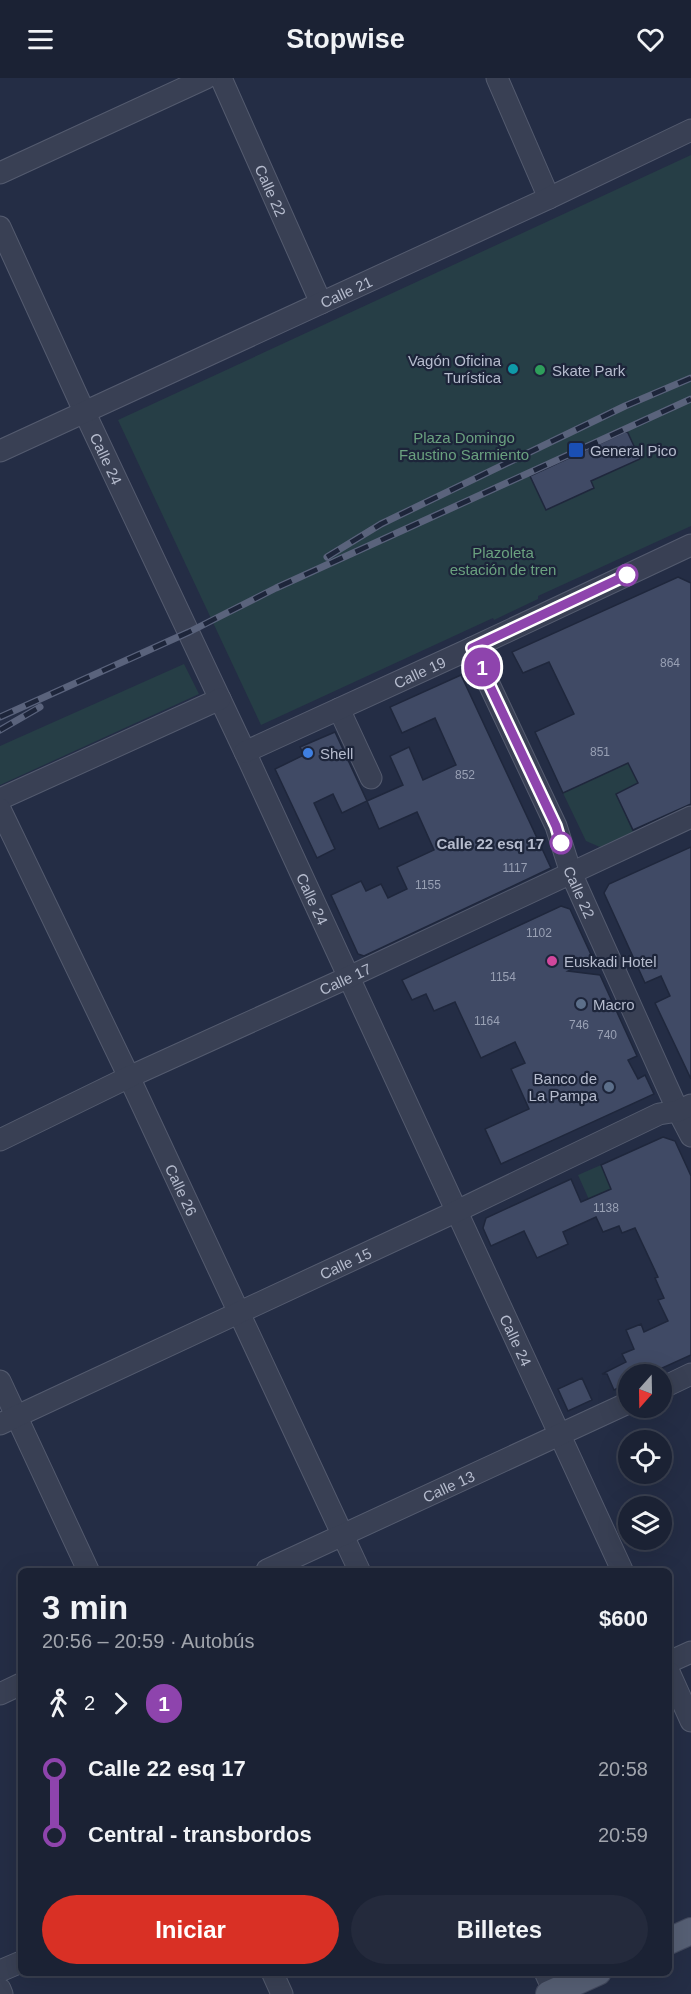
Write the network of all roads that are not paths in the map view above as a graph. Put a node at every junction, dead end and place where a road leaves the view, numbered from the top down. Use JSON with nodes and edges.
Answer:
{"nodes":[{"id":1,"x":206,"y":78,"type":"edge"},
{"id":2,"x":221,"y":78,"type":"edge"},
{"id":3,"x":497,"y":78,"type":"edge"},
{"id":4,"x":691,"y":130,"type":"edge"},
{"id":5,"x":0,"y":173,"type":"edge"},
{"id":6,"x":549,"y":198,"type":"junction"},
{"id":7,"x":0,"y":227,"type":"edge"},
{"id":8,"x":321,"y":303,"type":"junction"},
{"id":9,"x":84,"y":411,"type":"junction"},
{"id":10,"x":0,"y":451,"type":"edge"},
{"id":11,"x":691,"y":545,"type":"edge"},
{"id":12,"x":472,"y":648,"type":"junction"},
{"id":13,"x":220,"y":699,"type":"junction"},
{"id":14,"x":339,"y":709,"type":"junction"},
{"id":15,"x":245,"y":752,"type":"junction"},
{"id":16,"x":370,"y":778,"type":"dead end"},
{"id":17,"x":0,"y":799,"type":"edge"},
{"id":18,"x":0,"y":809,"type":"edge"},
{"id":19,"x":691,"y":817,"type":"edge"},
{"id":20,"x":571,"y":873,"type":"junction"},
{"id":21,"x":349,"y":977,"type":"junction"},
{"id":22,"x":129,"y":1077,"type":"junction"},
{"id":23,"x":684,"y":1108,"type":"edge"},
{"id":24,"x":691,"y":1136,"type":"edge"},
{"id":25,"x":0,"y":1140,"type":"edge"},
{"id":26,"x":457,"y":1211,"type":"junction"},
{"id":27,"x":239,"y":1313,"type":"junction"},
{"id":28,"x":691,"y":1374,"type":"edge"},
{"id":29,"x":0,"y":1381,"type":"edge"},
{"id":30,"x":672,"y":1383,"type":"edge"},
{"id":31,"x":618,"y":1408,"type":"edge"},
{"id":32,"x":8,"y":1420,"type":"edge"},
{"id":33,"x":560,"y":1435,"type":"junction"},
{"id":34,"x":342,"y":1535,"type":"junction"},
{"id":35,"x":87,"y":1568,"type":"edge"},
{"id":36,"x":271,"y":1568,"type":"edge"},
{"id":37,"x":358,"y":1568,"type":"edge"},
{"id":38,"x":621,"y":1568,"type":"edge"},
{"id":39,"x":691,"y":1652,"type":"edge"},
{"id":40,"x":672,"y":1661,"type":"edge"},
{"id":41,"x":672,"y":1679,"type":"edge"},
{"id":42,"x":18,"y":1685,"type":"edge"},
{"id":43,"x":0,"y":1694,"type":"edge"},
{"id":44,"x":691,"y":1721,"type":"edge"},
{"id":45,"x":691,"y":1931,"type":"edge"},
{"id":46,"x":672,"y":1940,"type":"edge"},
{"id":47,"x":18,"y":1963,"type":"edge"},
{"id":48,"x":0,"y":1971,"type":"edge"},
{"id":49,"x":274,"y":1976,"type":"edge"},
{"id":50,"x":586,"y":1976,"type":"edge"},
{"id":51,"x":551,"y":1988,"type":"edge"},
{"id":52,"x":0,"y":1989,"type":"edge"},
{"id":53,"x":2,"y":1994,"type":"edge"},
{"id":54,"x":282,"y":1994,"type":"edge"}],
"edges":[{"from":1,"to":5,"type":"street"},
{"from":2,"to":8,"type":"street","name":"Calle 22"},
{"from":3,"to":6,"type":"street"},
{"from":4,"to":6,"type":"street","name":"Calle 21"},
{"from":6,"to":8,"type":"street","name":"Calle 21"},
{"from":7,"to":9,"type":"street","name":"Calle 24"},
{"from":8,"to":9,"type":"street","name":"Calle 21"},
{"from":9,"to":10,"type":"street","name":"Calle 21"},
{"from":9,"to":13,"type":"street","name":"Calle 24"},
{"from":11,"to":12,"type":"street","name":"Calle 19"},
{"from":12,"to":14,"type":"street","name":"Calle 19"},
{"from":12,"to":20,"type":"street","name":"Calle 22"},
{"from":13,"to":15,"type":"street","name":"Calle 24"},
{"from":13,"to":17,"type":"street"},
{"from":14,"to":15,"type":"street","name":"Calle 19"},
{"from":14,"to":16,"type":"street"},
{"from":15,"to":21,"type":"street","name":"Calle 24"},
{"from":18,"to":22,"type":"street","name":"Calle 26"},
{"from":19,"to":20,"type":"street","name":"Calle 17"},
{"from":20,"to":21,"type":"street","name":"Calle 17"},
{"from":20,"to":23,"type":"street","name":"Calle 22"},
{"from":21,"to":22,"type":"street","name":"Calle 17"},
{"from":21,"to":26,"type":"street","name":"Calle 24"},
{"from":22,"to":25,"type":"street","name":"Calle 17"},
{"from":22,"to":27,"type":"street","name":"Calle 26"},
{"from":23,"to":24,"type":"street","name":"Calle 22"},
{"from":23,"to":26,"type":"street","name":"Calle 15"},
{"from":26,"to":27,"type":"street","name":"Calle 15"},
{"from":26,"to":33,"type":"street","name":"Calle 24"},
{"from":27,"to":32,"type":"street","name":"Calle 15"},
{"from":27,"to":34,"type":"street","name":"Calle 26"},
{"from":28,"to":30,"type":"street"},
{"from":29,"to":32,"type":"street"},
{"from":31,"to":33,"type":"street","name":"Calle 13"},
{"from":32,"to":35,"type":"street"},
{"from":33,"to":34,"type":"street","name":"Calle 13"},
{"from":33,"to":38,"type":"street","name":"Calle 24"},
{"from":34,"to":36,"type":"street","name":"Calle 13"},
{"from":34,"to":37,"type":"street","name":"Calle 26"},
{"from":39,"to":40,"type":"street"},
{"from":41,"to":44,"type":"street"},
{"from":42,"to":43,"type":"street"},
{"from":45,"to":46,"type":"main road"},
{"from":47,"to":48,"type":"street"},
{"from":49,"to":54,"type":"street"},
{"from":50,"to":51,"type":"main road"},
{"from":52,"to":53,"type":"street"}]}
